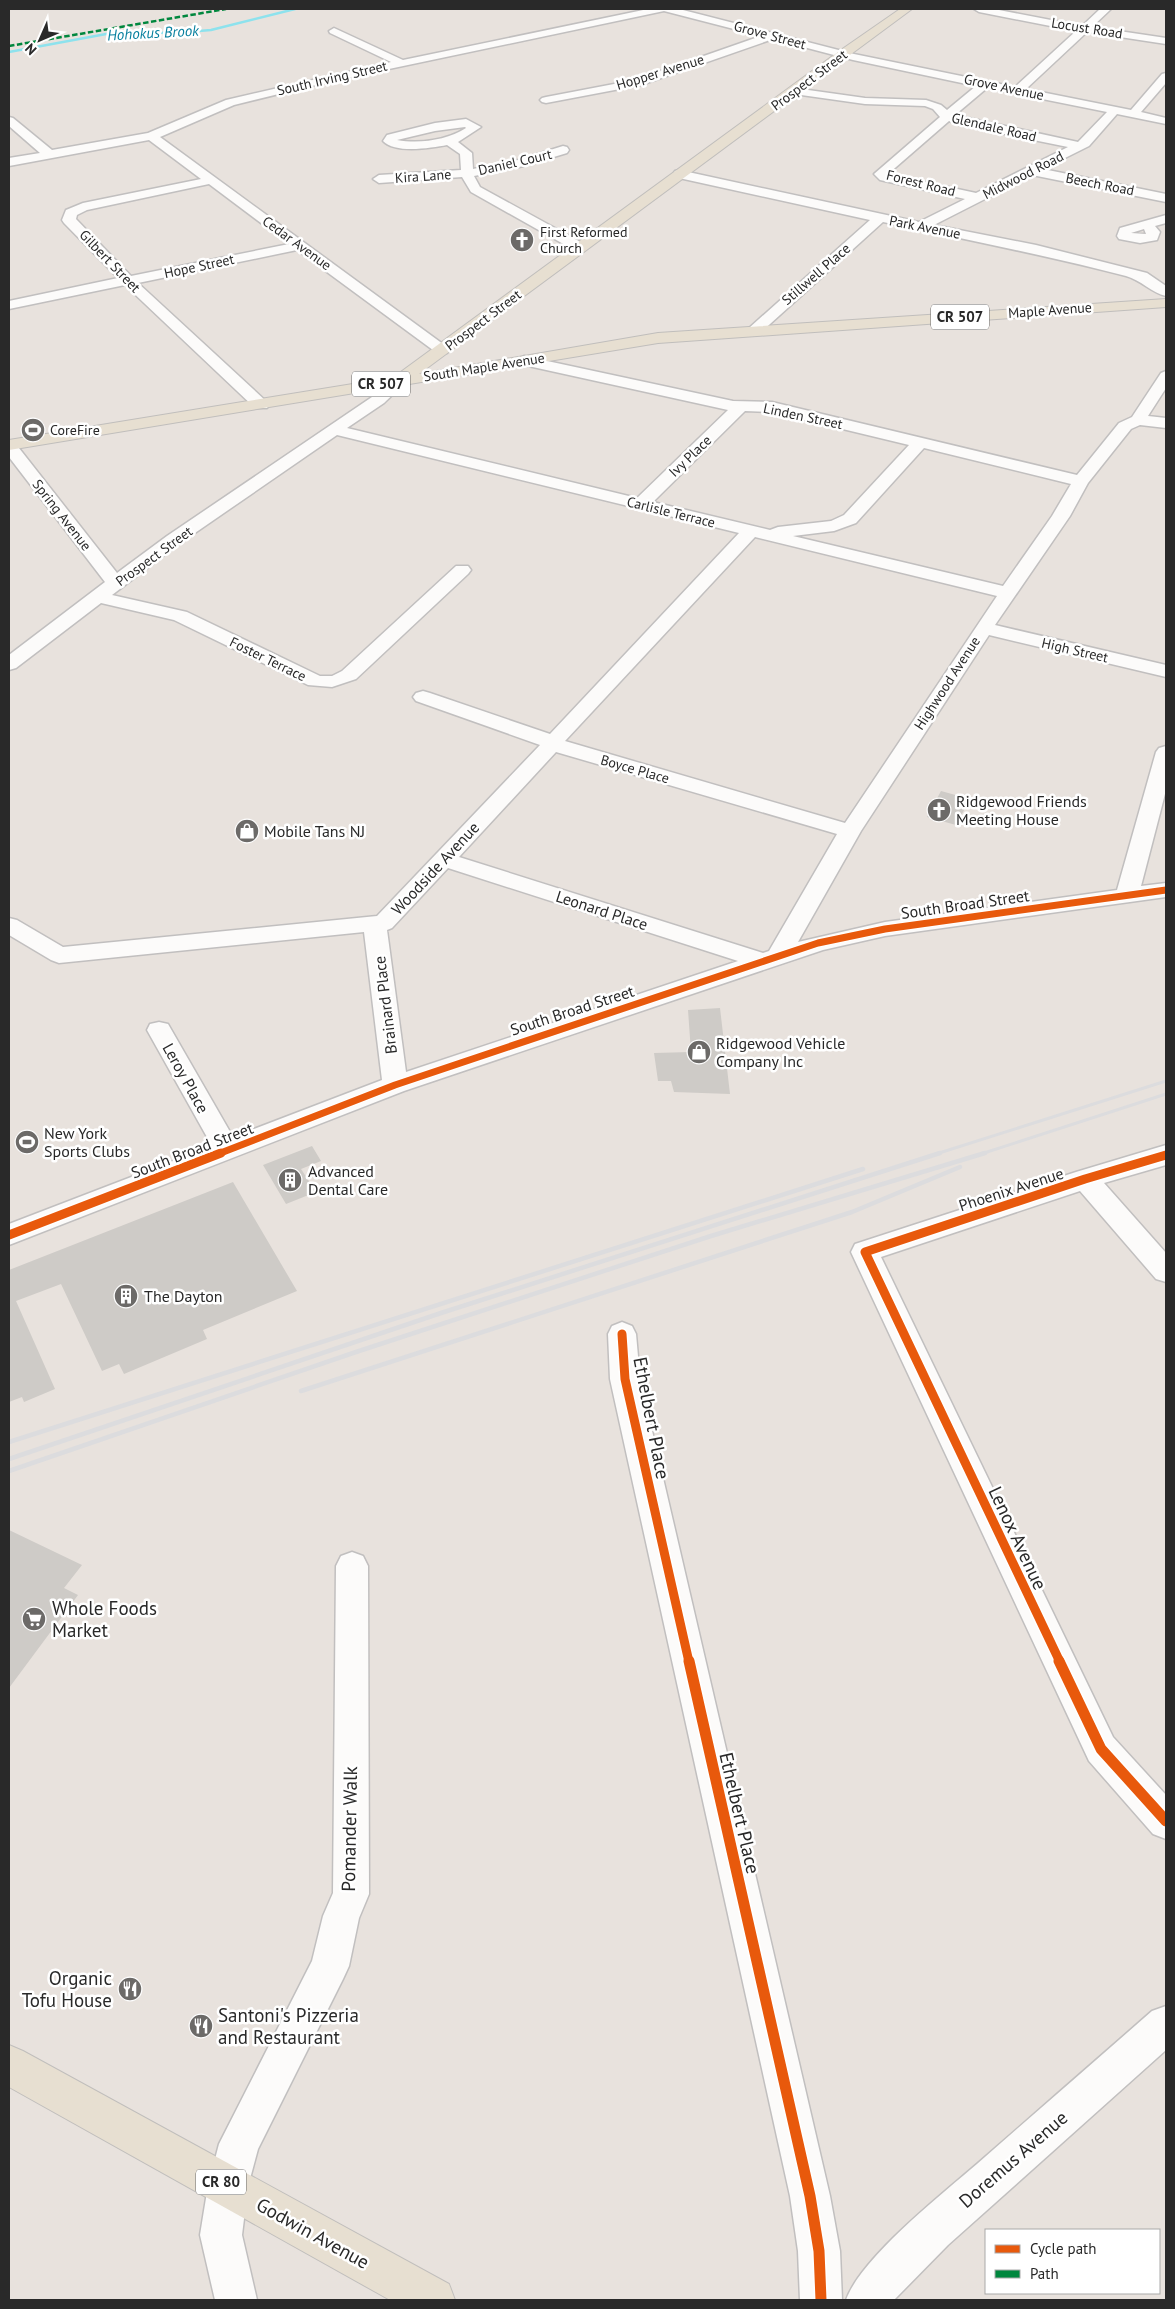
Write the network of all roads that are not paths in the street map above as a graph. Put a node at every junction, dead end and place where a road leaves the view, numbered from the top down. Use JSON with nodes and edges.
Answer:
{"nodes":[{"id":1,"x":661,"y":9,"type":"edge"},
{"id":2,"x":668,"y":9,"type":"edge"},
{"id":3,"x":907,"y":9,"type":"edge"},
{"id":4,"x":978,"y":9,"type":"edge"},
{"id":5,"x":1106,"y":9,"type":"edge"},
{"id":6,"x":1006,"y":11,"type":"edge"},
{"id":7,"x":1084,"y":29,"type":"junction"},
{"id":8,"x":334,"y":31,"type":"dead end"},
{"id":9,"x":772,"y":36,"type":"junction"},
{"id":10,"x":1166,"y":40,"type":"edge"},
{"id":11,"x":842,"y":54,"type":"junction"},
{"id":12,"x":401,"y":63,"type":"junction"},
{"id":13,"x":1166,"y":76,"type":"edge"},
{"id":14,"x":986,"y":83,"type":"junction"},
{"id":15,"x":1018,"y":90,"type":"junction"},
{"id":16,"x":794,"y":91,"type":"junction"},
{"id":17,"x":546,"y":100,"type":"dead end"},
{"id":18,"x":1115,"y":110,"type":"junction"},
{"id":19,"x":1134,"y":114,"type":"junction"},
{"id":20,"x":946,"y":116,"type":"junction"},
{"id":21,"x":9,"y":120,"type":"edge"},
{"id":22,"x":1166,"y":121,"type":"edge"},
{"id":23,"x":151,"y":136,"type":"junction"},
{"id":24,"x":450,"y":140,"type":"junction"},
{"id":25,"x":1080,"y":146,"type":"junction"},
{"id":26,"x":562,"y":150,"type":"dead end"},
{"id":27,"x":50,"y":155,"type":"junction"},
{"id":28,"x":9,"y":162,"type":"edge"},
{"id":29,"x":1033,"y":171,"type":"junction"},
{"id":30,"x":467,"y":173,"type":"junction"},
{"id":31,"x":679,"y":174,"type":"junction"},
{"id":32,"x":379,"y":178,"type":"dead end"},
{"id":33,"x":212,"y":180,"type":"junction"},
{"id":34,"x":979,"y":198,"type":"junction"},
{"id":35,"x":1166,"y":198,"type":"edge"},
{"id":36,"x":880,"y":218,"type":"junction"},
{"id":37,"x":1166,"y":218,"type":"edge"},
{"id":38,"x":1147,"y":224,"type":"dead end"},
{"id":39,"x":921,"y":226,"type":"junction"},
{"id":40,"x":301,"y":245,"type":"junction"},
{"id":41,"x":579,"y":247,"type":"junction"},
{"id":42,"x":128,"y":281,"type":"junction"},
{"id":43,"x":1166,"y":292,"type":"edge"},
{"id":44,"x":1166,"y":303,"type":"edge"},
{"id":45,"x":9,"y":305,"type":"edge"},
{"id":46,"x":754,"y":331,"type":"junction"},
{"id":47,"x":442,"y":350,"type":"junction"},
{"id":48,"x":524,"y":361,"type":"junction"},
{"id":49,"x":1166,"y":376,"type":"edge"},
{"id":50,"x":399,"y":381,"type":"junction"},
{"id":51,"x":261,"y":405,"type":"junction"},
{"id":52,"x":740,"y":407,"type":"junction"},
{"id":53,"x":1135,"y":421,"type":"junction"},
{"id":54,"x":1166,"y":423,"type":"edge"},
{"id":55,"x":334,"y":430,"type":"junction"},
{"id":56,"x":920,"y":443,"type":"junction"},
{"id":57,"x":9,"y":445,"type":"edge"},
{"id":58,"x":1080,"y":481,"type":"junction"},
{"id":59,"x":640,"y":505,"type":"junction"},
{"id":60,"x":754,"y":532,"type":"junction"},
{"id":61,"x":462,"y":570,"type":"dead end"},
{"id":62,"x":116,"y":584,"type":"junction"},
{"id":63,"x":1008,"y":593,"type":"junction"},
{"id":64,"x":98,"y":597,"type":"junction"},
{"id":65,"x":984,"y":628,"type":"junction"},
{"id":66,"x":9,"y":664,"type":"edge"},
{"id":67,"x":1166,"y":671,"type":"edge"},
{"id":68,"x":423,"y":697,"type":"dead end"},
{"id":69,"x":552,"y":743,"type":"junction"},
{"id":70,"x":1166,"y":752,"type":"edge"},
{"id":71,"x":850,"y":831,"type":"junction"},
{"id":72,"x":443,"y":859,"type":"junction"},
{"id":73,"x":1166,"y":890,"type":"edge"},
{"id":74,"x":1127,"y":895,"type":"junction"},
{"id":75,"x":9,"y":925,"type":"edge"},
{"id":76,"x":375,"y":925,"type":"junction"},
{"id":77,"x":770,"y":958,"type":"junction"},
{"id":78,"x":158,"y":1030,"type":"dead end"},
{"id":79,"x":395,"y":1085,"type":"junction"},
{"id":80,"x":228,"y":1152,"type":"junction"},
{"id":81,"x":1166,"y":1155,"type":"edge"},
{"id":82,"x":1085,"y":1179,"type":"junction"},
{"id":83,"x":11,"y":1232,"type":"edge"},
{"id":84,"x":865,"y":1252,"type":"joint"},
{"id":85,"x":1166,"y":1271,"type":"edge"},
{"id":86,"x":622,"y":1334,"type":"dead end"},
{"id":87,"x":352,"y":1566,"type":"dead end"},
{"id":88,"x":1166,"y":1821,"type":"edge"},
{"id":89,"x":1166,"y":2025,"type":"edge"},
{"id":90,"x":9,"y":2065,"type":"edge"},
{"id":91,"x":228,"y":2186,"type":"junction"},
{"id":92,"x":236,"y":2300,"type":"edge"},
{"id":93,"x":433,"y":2300,"type":"edge"},
{"id":94,"x":821,"y":2300,"type":"edge"},
{"id":95,"x":867,"y":2300,"type":"edge"}],
"edges":[{"from":1,"to":12,"type":"street","name":"South Irving Street"},
{"from":2,"to":9,"type":"street","name":"Grove Street"},
{"from":3,"to":11,"type":"main road","name":"Prospect Street"},
{"from":4,"to":6,"type":"street","name":"Locust Road"},
{"from":5,"to":7,"type":"street"},
{"from":6,"to":7,"type":"street","name":"Locust Road"},
{"from":7,"to":10,"type":"street","name":"Locust Road"},
{"from":7,"to":15,"type":"street"},
{"from":8,"to":12,"type":"street"},
{"from":9,"to":11,"type":"street","name":"Grove Street"},
{"from":9,"to":17,"type":"street","name":"Hopper Avenue"},
{"from":11,"to":14,"type":"street","name":"Grove Avenue"},
{"from":11,"to":16,"type":"main road","name":"Prospect Street"},
{"from":12,"to":23,"type":"street","name":"South Irving Street"},
{"from":13,"to":19,"type":"street"},
{"from":14,"to":15,"type":"street","name":"Grove Avenue"},
{"from":14,"to":20,"type":"street","name":"Forest Road"},
{"from":15,"to":18,"type":"street","name":"Grove Avenue"},
{"from":16,"to":20,"type":"street","name":"Glendale Road"},
{"from":16,"to":31,"type":"main road","name":"Prospect Street"},
{"from":18,"to":19,"type":"street","name":"Grove Avenue"},
{"from":18,"to":25,"type":"street","name":"Midwood Road"},
{"from":19,"to":22,"type":"street","name":"Grove Avenue"},
{"from":20,"to":25,"type":"street","name":"Glendale Road"},
{"from":20,"to":34,"type":"street","name":"Forest Road"},
{"from":21,"to":27,"type":"street"},
{"from":23,"to":27,"type":"street","name":"South Irving Street"},
{"from":23,"to":33,"type":"street","name":"Cedar Avenue"},
{"from":24,"to":24,"type":"street"},
{"from":24,"to":30,"type":"street"},
{"from":25,"to":29,"type":"street","name":"Midwood Road"},
{"from":26,"to":30,"type":"street","name":"Daniel Court"},
{"from":27,"to":28,"type":"street","name":"South Irving Street"},
{"from":29,"to":34,"type":"street","name":"Midwood Road"},
{"from":29,"to":35,"type":"street","name":"Beech Road"},
{"from":30,"to":32,"type":"street","name":"Kira Lane"},
{"from":30,"to":41,"type":"street"},
{"from":31,"to":36,"type":"street","name":"Park Avenue"},
{"from":31,"to":41,"type":"main road","name":"Prospect Street"},
{"from":33,"to":40,"type":"street","name":"Cedar Avenue"},
{"from":33,"to":42,"type":"street","name":"Gilbert Street"},
{"from":34,"to":39,"type":"street","name":"Midwood Road"},
{"from":36,"to":39,"type":"street","name":"Park Avenue"},
{"from":36,"to":46,"type":"street","name":"Stillwell Place"},
{"from":37,"to":38,"type":"street"},
{"from":39,"to":43,"type":"street","name":"Park Avenue"},
{"from":40,"to":42,"type":"street","name":"Hope Street"},
{"from":40,"to":47,"type":"street","name":"Cedar Avenue"},
{"from":41,"to":47,"type":"main road","name":"Prospect Street"},
{"from":42,"to":45,"type":"street","name":"Hope Street"},
{"from":42,"to":51,"type":"street","name":"Gilbert Street"},
{"from":44,"to":46,"type":"main road","name":"Maple Avenue","number":"CR 507"},
{"from":46,"to":48,"type":"main road","name":"South Maple Avenue","number":"CR 507"},
{"from":47,"to":50,"type":"main road","name":"Prospect Street"},
{"from":48,"to":50,"type":"main road","name":"South Maple Avenue","number":"CR 507"},
{"from":48,"to":52,"type":"street","name":"Linden Street"},
{"from":49,"to":53,"type":"street","name":"Highwood Avenue"},
{"from":50,"to":51,"type":"main road","name":"South Maple Avenue","number":"CR 507"},
{"from":50,"to":55,"type":"street","name":"Prospect Street"},
{"from":51,"to":57,"type":"main road","name":"South Maple Avenue","number":"CR 507"},
{"from":52,"to":56,"type":"street","name":"Linden Street"},
{"from":52,"to":59,"type":"street","name":"Ivy Place"},
{"from":53,"to":54,"type":"street"},
{"from":53,"to":58,"type":"street","name":"Highwood Avenue"},
{"from":55,"to":59,"type":"street","name":"Carlisle Terrace"},
{"from":55,"to":62,"type":"street","name":"Prospect Street"},
{"from":56,"to":58,"type":"street","name":"Linden Street"},
{"from":56,"to":60,"type":"street"},
{"from":57,"to":62,"type":"street","name":"Spring Avenue"},
{"from":58,"to":63,"type":"street","name":"Highwood Avenue"},
{"from":59,"to":60,"type":"street","name":"Carlisle Terrace"},
{"from":60,"to":63,"type":"street","name":"Carlisle Terrace"},
{"from":60,"to":69,"type":"street","name":"Woodside Avenue"},
{"from":61,"to":64,"type":"street","name":"Foster Terrace"},
{"from":62,"to":64,"type":"street","name":"Prospect Street"},
{"from":63,"to":65,"type":"street","name":"Highwood Avenue"},
{"from":64,"to":66,"type":"street","name":"Prospect Street"},
{"from":65,"to":67,"type":"street","name":"High Street"},
{"from":65,"to":71,"type":"street","name":"Highwood Avenue"},
{"from":68,"to":69,"type":"street","name":"Boyce Place"},
{"from":69,"to":71,"type":"street","name":"Boyce Place"},
{"from":69,"to":72,"type":"street","name":"Woodside Avenue"},
{"from":70,"to":74,"type":"street"},
{"from":71,"to":77,"type":"street","name":"Highwood Avenue"},
{"from":72,"to":76,"type":"street","name":"Woodside Avenue"},
{"from":72,"to":77,"type":"street","name":"Leonard Place"},
{"from":73,"to":74,"type":"street","name":"South Broad Street"},
{"from":74,"to":77,"type":"street","name":"South Broad Street"},
{"from":75,"to":76,"type":"street","name":"Woodside Avenue"},
{"from":76,"to":79,"type":"street","name":"Brainard Place"},
{"from":77,"to":79,"type":"street","name":"South Broad Street"},
{"from":78,"to":80,"type":"street","name":"Leroy Place"},
{"from":79,"to":80,"type":"street","name":"South Broad Street"},
{"from":80,"to":83,"type":"street","name":"South Broad Street"},
{"from":81,"to":82,"type":"street","name":"Phoenix Avenue"},
{"from":82,"to":84,"type":"street","name":"Phoenix Avenue"},
{"from":82,"to":85,"type":"street"},
{"from":84,"to":88,"type":"street","name":"Lenox Avenue"},
{"from":86,"to":94,"type":"street","name":"Ethelbert Place"},
{"from":87,"to":91,"type":"street","name":"Pomander Walk"},
{"from":89,"to":95,"type":"street","name":"Doremus Avenue"},
{"from":90,"to":91,"type":"main road","name":"Godwin Avenue","number":"CR 80"},
{"from":91,"to":92,"type":"street","name":"Pomander Walk"},
{"from":91,"to":93,"type":"main road","name":"Godwin Avenue","number":"CR 80"}]}
